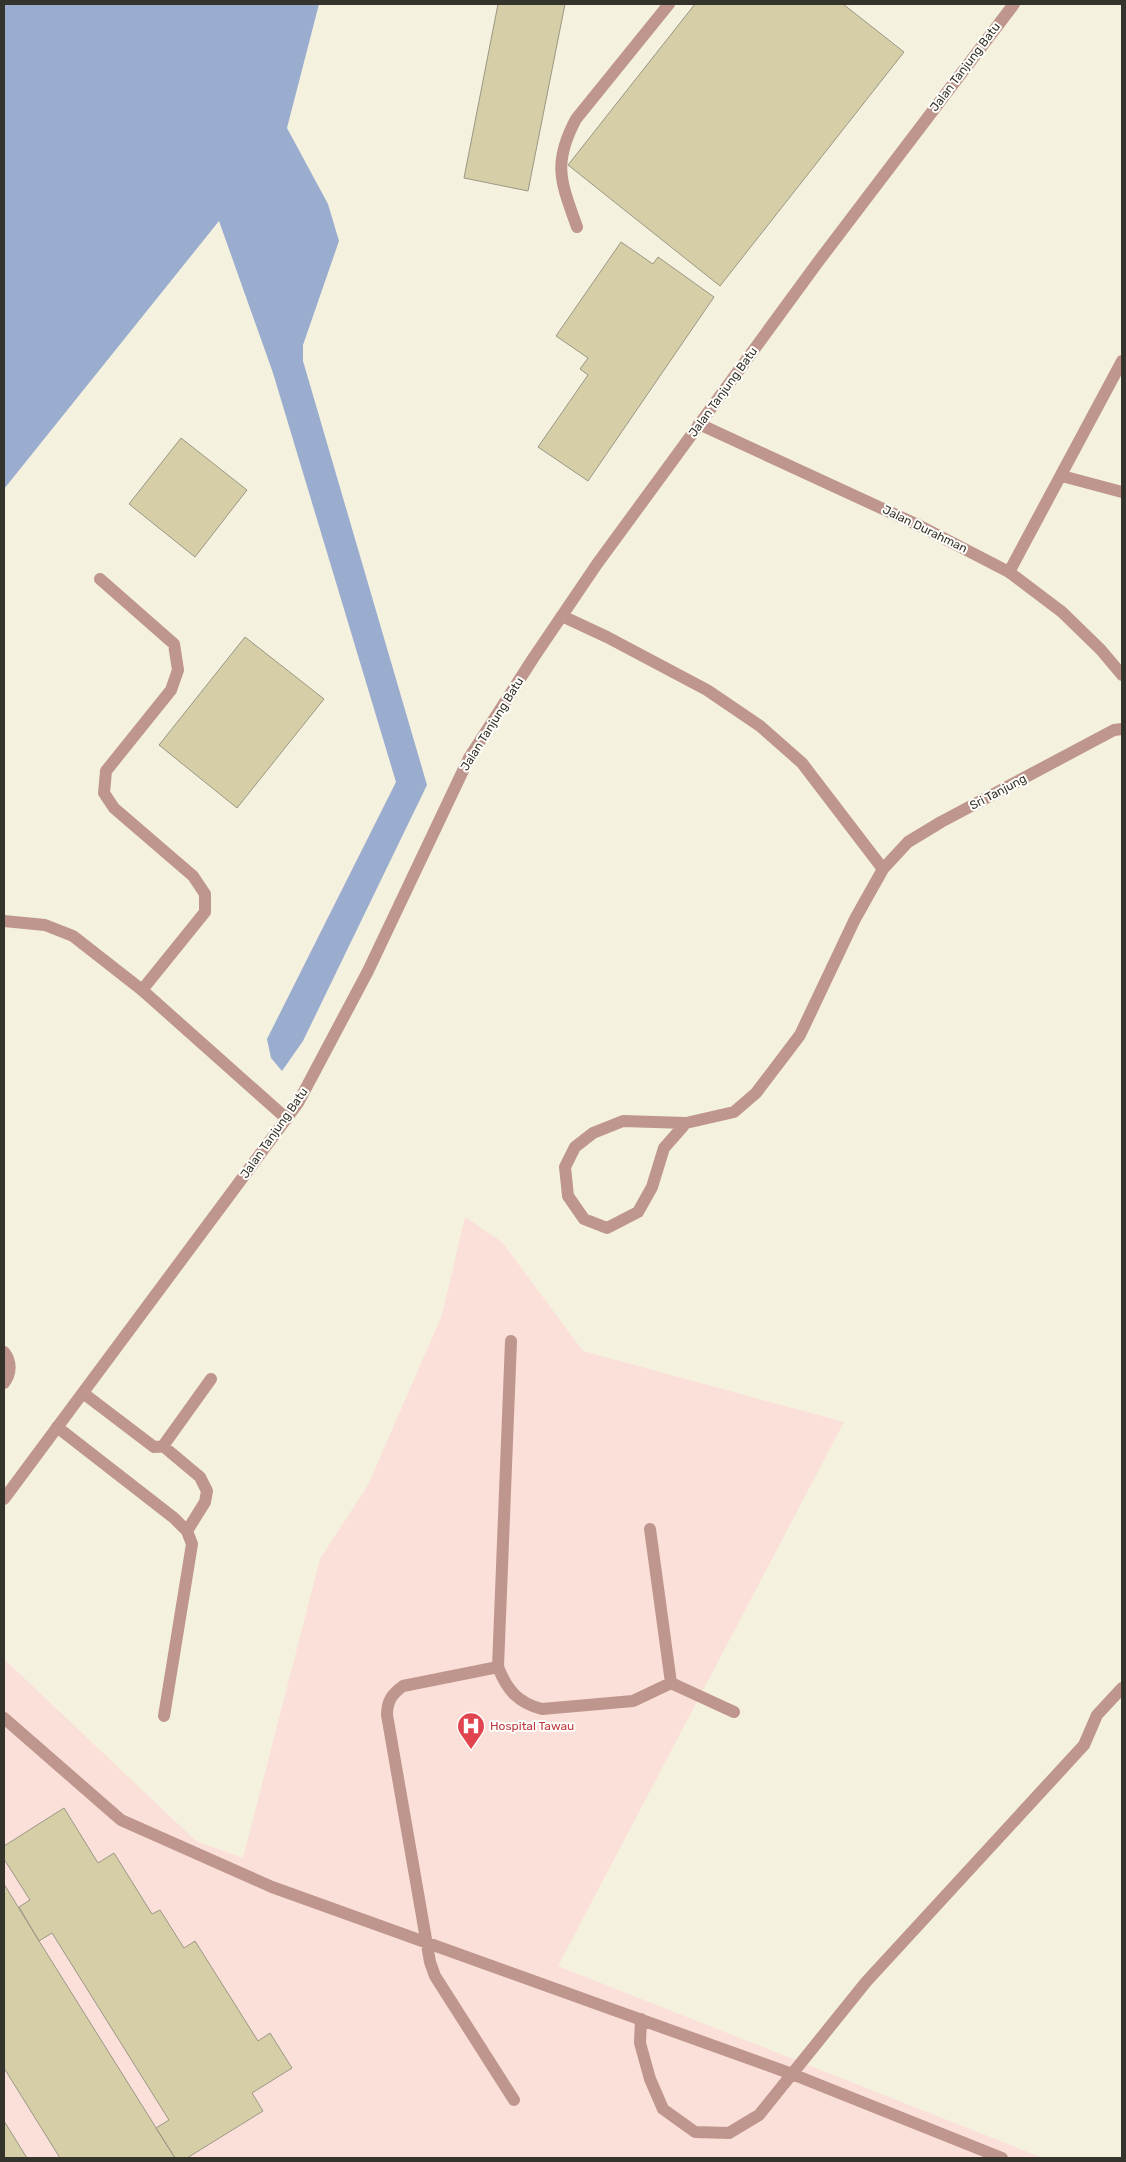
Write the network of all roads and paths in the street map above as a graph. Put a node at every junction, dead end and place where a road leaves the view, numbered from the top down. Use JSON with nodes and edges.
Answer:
{"nodes":[{"id":1,"x":669,"y":4,"type":"edge"},
{"id":2,"x":1014,"y":4,"type":"edge"},
{"id":3,"x":577,"y":227,"type":"dead end"},
{"id":4,"x":1122,"y":361,"type":"edge"},
{"id":5,"x":699,"y":424,"type":"junction"},
{"id":6,"x":1062,"y":476,"type":"junction"},
{"id":7,"x":1122,"y":492,"type":"edge"},
{"id":8,"x":1009,"y":572,"type":"junction"},
{"id":9,"x":100,"y":579,"type":"dead end"},
{"id":10,"x":562,"y":616,"type":"junction"},
{"id":11,"x":1122,"y":675,"type":"edge"},
{"id":12,"x":1122,"y":729,"type":"edge"},
{"id":13,"x":883,"y":869,"type":"junction"},
{"id":14,"x":4,"y":921,"type":"edge"},
{"id":15,"x":142,"y":990,"type":"junction"},
{"id":16,"x":287,"y":1119,"type":"junction"},
{"id":17,"x":686,"y":1123,"type":"junction"},
{"id":18,"x":511,"y":1342,"type":"dead end"},
{"id":19,"x":4,"y":1352,"type":"edge"},
{"id":20,"x":212,"y":1380,"type":"dead end"},
{"id":21,"x":4,"y":1383,"type":"edge"},
{"id":22,"x":84,"y":1393,"type":"junction"},
{"id":23,"x":56,"y":1427,"type":"junction"},
{"id":24,"x":163,"y":1446,"type":"junction"},
{"id":25,"x":4,"y":1499,"type":"edge"},
{"id":26,"x":650,"y":1528,"type":"dead end"},
{"id":27,"x":186,"y":1531,"type":"junction"},
{"id":28,"x":498,"y":1667,"type":"junction"},
{"id":29,"x":671,"y":1683,"type":"junction"},
{"id":30,"x":1122,"y":1688,"type":"edge"},
{"id":31,"x":734,"y":1712,"type":"dead end"},
{"id":32,"x":164,"y":1716,"type":"dead end"},
{"id":33,"x":4,"y":1718,"type":"edge"},
{"id":34,"x":426,"y":1942,"type":"junction"},
{"id":35,"x":641,"y":2019,"type":"junction"},
{"id":36,"x":792,"y":2074,"type":"junction"},
{"id":37,"x":514,"y":2100,"type":"dead end"},
{"id":38,"x":1002,"y":2158,"type":"edge"}],
"edges":[{"from":1,"to":3,"type":"street"},
{"from":2,"to":5,"type":"street","name":"Jalan Tanjung Batu"},
{"from":4,"to":6,"type":"street"},
{"from":5,"to":8,"type":"street","name":"Jalan Durahman"},
{"from":5,"to":10,"type":"street","name":"Jalan Tanjung Batu"},
{"from":6,"to":7,"type":"street"},
{"from":6,"to":8,"type":"street"},
{"from":8,"to":11,"type":"street","name":"Jalan Durahman"},
{"from":9,"to":15,"type":"street"},
{"from":10,"to":13,"type":"street"},
{"from":10,"to":16,"type":"street","name":"Jalan Tanjung Batu"},
{"from":12,"to":13,"type":"street","name":"Sri Tanjung"},
{"from":13,"to":17,"type":"street","name":"Sri Tanjung"},
{"from":14,"to":15,"type":"street"},
{"from":15,"to":16,"type":"street"},
{"from":16,"to":22,"type":"street","name":"Jalan Tanjung Batu"},
{"from":17,"to":17,"type":"street","name":"Sri Tanjung"},
{"from":18,"to":28,"type":"street"},
{"from":19,"to":21,"type":"street"},
{"from":20,"to":24,"type":"street"},
{"from":22,"to":23,"type":"street","name":"Jalan Tanjung Batu"},
{"from":22,"to":24,"type":"street"},
{"from":23,"to":25,"type":"street","name":"Jalan Tanjung Batu"},
{"from":23,"to":27,"type":"street"},
{"from":24,"to":27,"type":"street"},
{"from":26,"to":29,"type":"street"},
{"from":27,"to":32,"type":"street"},
{"from":28,"to":29,"type":"street"},
{"from":28,"to":34,"type":"street"},
{"from":29,"to":31,"type":"street"},
{"from":30,"to":36,"type":"street"},
{"from":33,"to":34,"type":"street"},
{"from":34,"to":35,"type":"street"},
{"from":34,"to":37,"type":"street"},
{"from":35,"to":36,"type":"street"},
{"from":35,"to":36,"type":"street"},
{"from":36,"to":38,"type":"street"}]}
